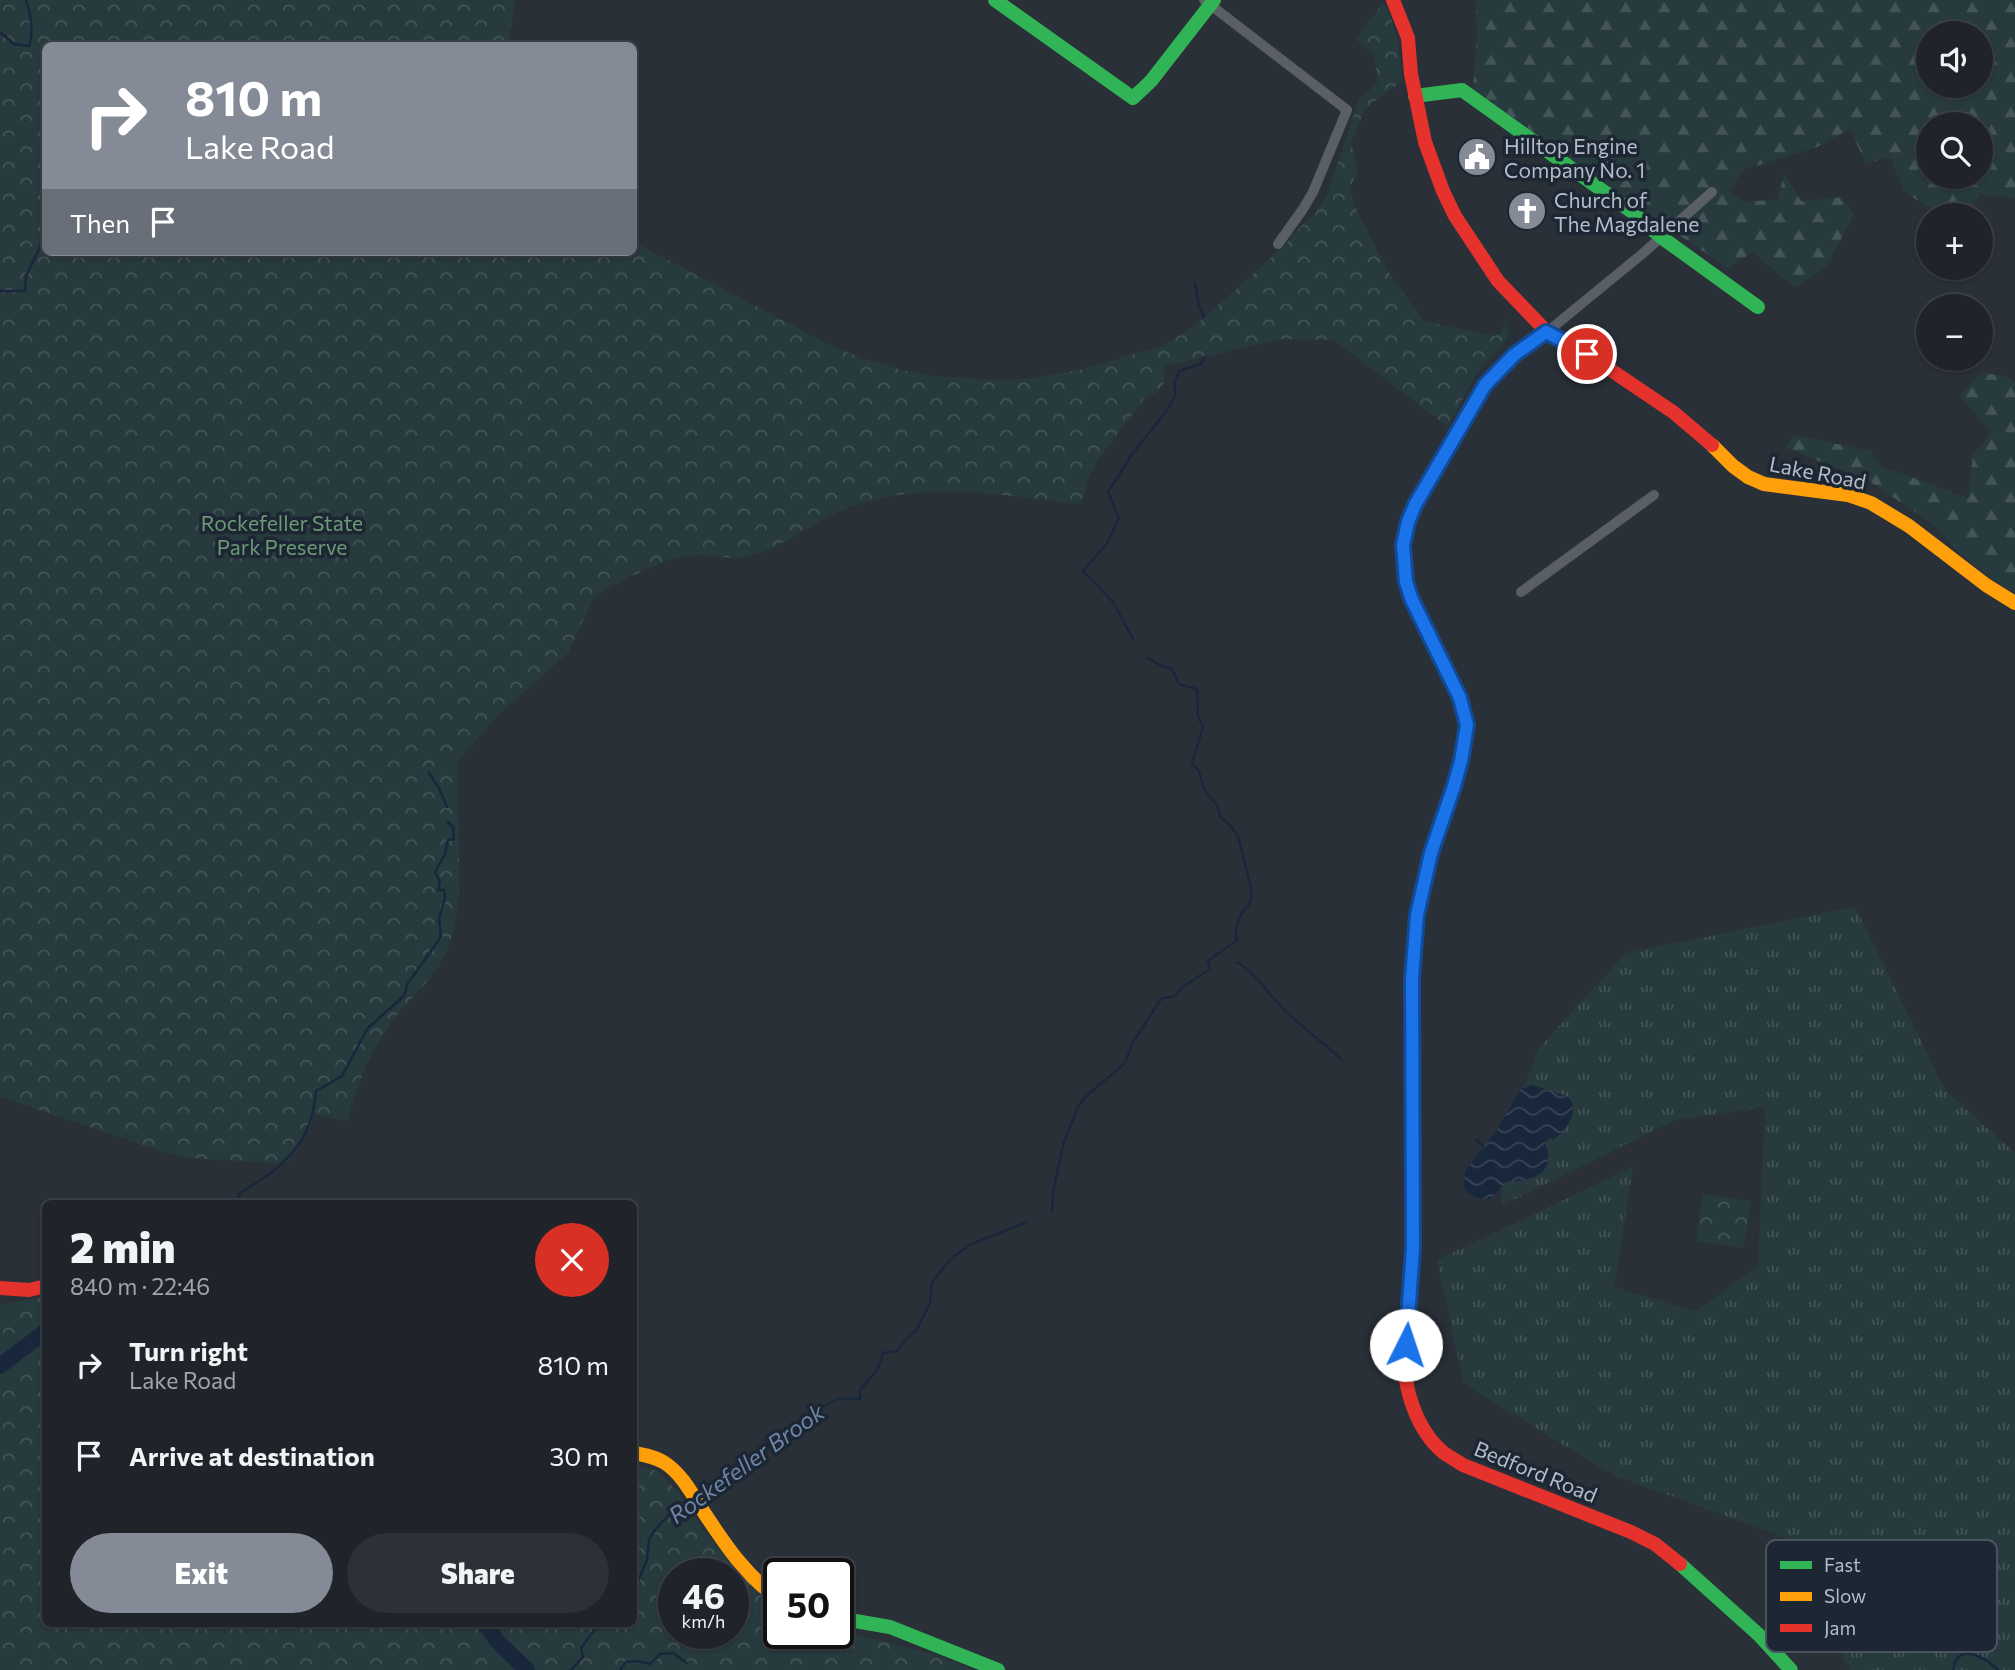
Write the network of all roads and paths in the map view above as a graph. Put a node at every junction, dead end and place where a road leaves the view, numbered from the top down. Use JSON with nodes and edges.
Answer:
{"nodes":[{"id":1,"x":995,"y":0,"type":"edge"},
{"id":2,"x":1393,"y":0,"type":"edge"},
{"id":3,"x":1210,"y":2,"type":"edge"},
{"id":4,"x":1415,"y":96,"type":"junction"},
{"id":5,"x":1712,"y":192,"type":"dead end"},
{"id":6,"x":1661,"y":237,"type":"junction"},
{"id":7,"x":1278,"y":244,"type":"dead end"},
{"id":8,"x":1758,"y":307,"type":"dead end"},
{"id":9,"x":1546,"y":332,"type":"junction"},
{"id":10,"x":1654,"y":495,"type":"dead end"},
{"id":11,"x":1521,"y":592,"type":"dead end"},
{"id":12,"x":2015,"y":603,"type":"edge"},
{"id":13,"x":42,"y":1287,"type":"edge"},
{"id":14,"x":0,"y":1288,"type":"edge"},
{"id":15,"x":637,"y":1454,"type":"edge"},
{"id":16,"x":763,"y":1588,"type":"edge"},
{"id":17,"x":854,"y":1621,"type":"edge"},
{"id":18,"x":1766,"y":1643,"type":"edge"},
{"id":19,"x":1775,"y":1652,"type":"edge"},
{"id":20,"x":998,"y":1670,"type":"edge"},
{"id":21,"x":1791,"y":1670,"type":"edge"}],
"edges":[{"from":1,"to":3,"type":"main road"},
{"from":2,"to":4,"type":"main road"},
{"from":3,"to":7,"type":"street"},
{"from":4,"to":6,"type":"main road"},
{"from":4,"to":9,"type":"main road"},
{"from":5,"to":6,"type":"street"},
{"from":6,"to":8,"type":"main road"},
{"from":6,"to":9,"type":"street"},
{"from":9,"to":12,"type":"main road","name":"Lake Road"},
{"from":9,"to":18,"type":"main road","name":"Bedford Road"},
{"from":10,"to":11,"type":"street"},
{"from":13,"to":14,"type":"main road"},
{"from":15,"to":16,"type":"main road"},
{"from":17,"to":20,"type":"main road"},
{"from":19,"to":21,"type":"main road","name":"Bedford Road"}]}
